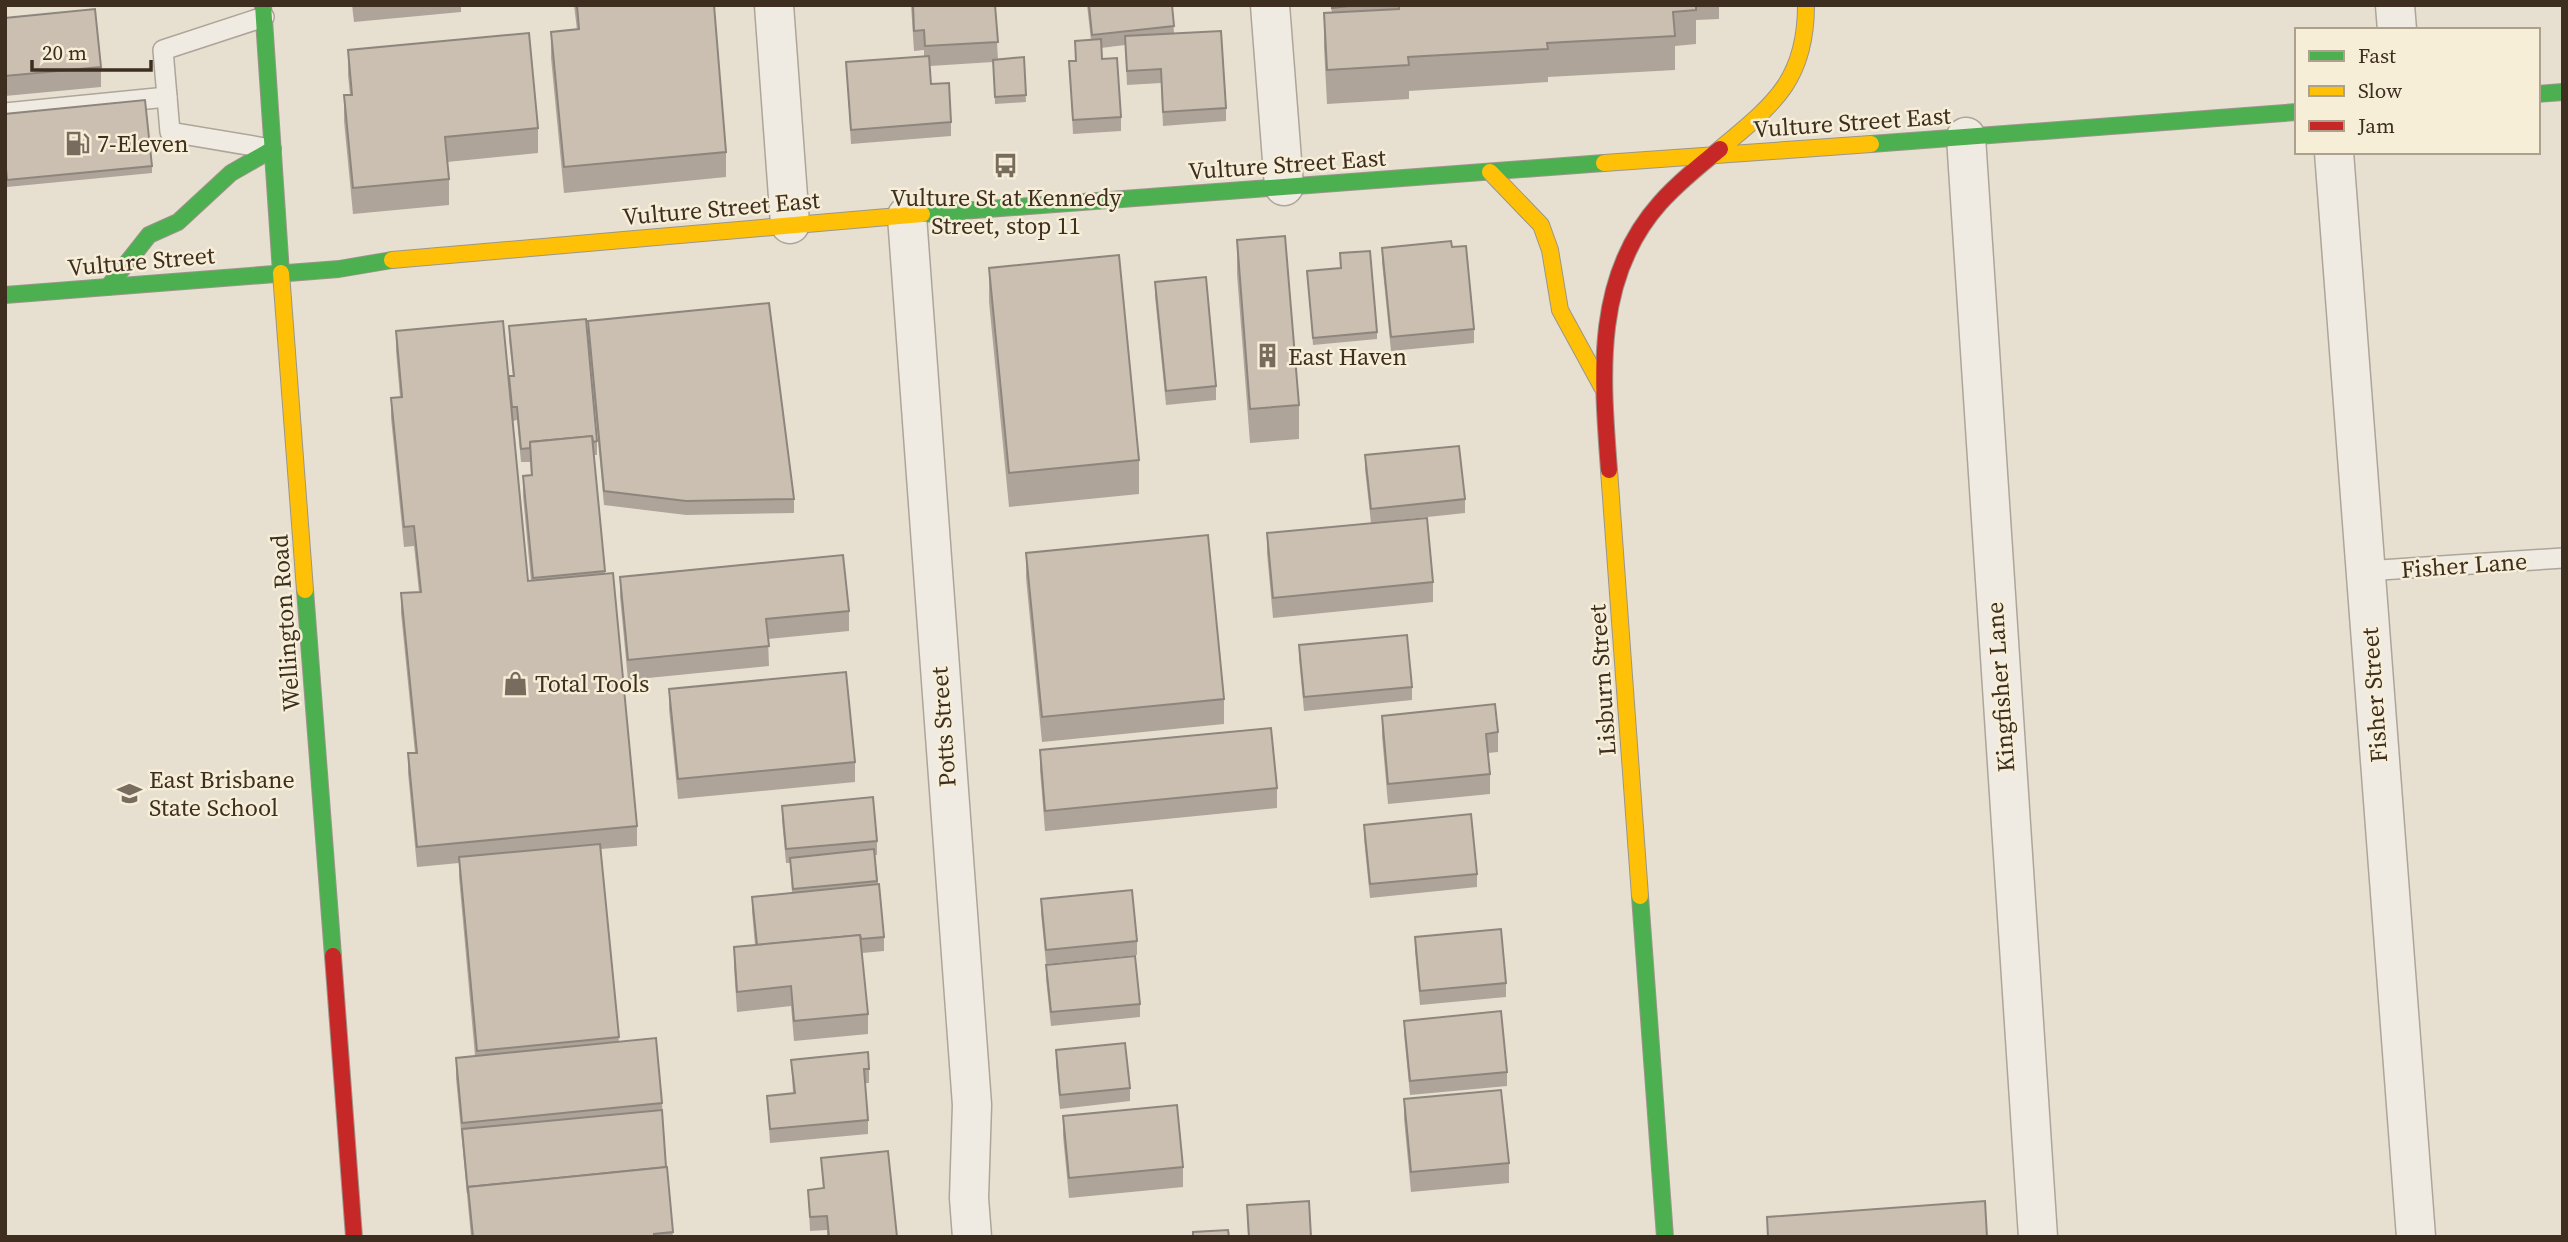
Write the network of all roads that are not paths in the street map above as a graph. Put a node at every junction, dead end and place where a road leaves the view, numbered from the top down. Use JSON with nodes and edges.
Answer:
{"nodes":[{"id":1,"x":774,"y":5,"type":"edge"},
{"id":2,"x":1270,"y":5,"type":"edge"},
{"id":3,"x":1806,"y":5,"type":"edge"},
{"id":4,"x":2395,"y":5,"type":"edge"},
{"id":5,"x":263,"y":11,"type":"edge"},
{"id":6,"x":2397,"y":28,"type":"edge"},
{"id":7,"x":2563,"y":92,"type":"edge"},
{"id":8,"x":2540,"y":94,"type":"edge"},
{"id":9,"x":167,"y":97,"type":"junction"},
{"id":10,"x":2295,"y":112,"type":"edge"},
{"id":11,"x":5,"y":113,"type":"edge"},
{"id":12,"x":1966,"y":137,"type":"junction"},
{"id":13,"x":273,"y":149,"type":"junction"},
{"id":14,"x":2334,"y":154,"type":"edge"},
{"id":15,"x":1710,"y":155,"type":"junction"},
{"id":16,"x":1490,"y":172,"type":"junction"},
{"id":17,"x":1284,"y":186,"type":"junction"},
{"id":18,"x":907,"y":216,"type":"junction"},
{"id":19,"x":790,"y":224,"type":"junction"},
{"id":20,"x":281,"y":273,"type":"junction"},
{"id":21,"x":108,"y":287,"type":"junction"},
{"id":22,"x":5,"y":295,"type":"edge"},
{"id":23,"x":1603,"y":390,"type":"junction"},
{"id":24,"x":2563,"y":558,"type":"edge"},
{"id":25,"x":2365,"y":571,"type":"junction"},
{"id":26,"x":354,"y":1237,"type":"edge"},
{"id":27,"x":972,"y":1237,"type":"edge"},
{"id":28,"x":1665,"y":1237,"type":"edge"},
{"id":29,"x":2038,"y":1237,"type":"edge"},
{"id":30,"x":2416,"y":1237,"type":"edge"}],
"edges":[{"from":1,"to":19,"type":"street"},
{"from":2,"to":17,"type":"street"},
{"from":3,"to":15,"type":"main road","name":"Lisburn Street"},
{"from":4,"to":6,"type":"street"},
{"from":5,"to":9,"type":"lane"},
{"from":5,"to":13,"type":"main road","name":"Wellington Road"},
{"from":7,"to":8,"type":"main road"},
{"from":9,"to":11,"type":"lane"},
{"from":9,"to":13,"type":"lane"},
{"from":10,"to":12,"type":"main road","name":"Vulture Street East"},
{"from":12,"to":15,"type":"main road","name":"Vulture Street East"},
{"from":12,"to":29,"type":"street","name":"Kingfisher Lane"},
{"from":13,"to":20,"type":"main road","name":"Wellington Road"},
{"from":13,"to":21,"type":"main road"},
{"from":14,"to":25,"type":"street","name":"Fisher Street"},
{"from":15,"to":16,"type":"main road","name":"Vulture Street East"},
{"from":15,"to":23,"type":"main road","name":"Lisburn Street"},
{"from":16,"to":17,"type":"main road","name":"Vulture Street East"},
{"from":16,"to":23,"type":"main road"},
{"from":17,"to":18,"type":"main road","name":"Vulture Street East"},
{"from":18,"to":19,"type":"main road","name":"Vulture Street East"},
{"from":18,"to":27,"type":"street","name":"Potts Street"},
{"from":19,"to":20,"type":"main road","name":"Vulture Street East"},
{"from":20,"to":21,"type":"main road","name":"Vulture Street"},
{"from":20,"to":26,"type":"main road","name":"Wellington Road"},
{"from":21,"to":22,"type":"main road","name":"Vulture Street"},
{"from":23,"to":28,"type":"main road","name":"Lisburn Street"},
{"from":24,"to":25,"type":"lane","name":"Fisher Lane"},
{"from":25,"to":30,"type":"street","name":"Fisher Street"}]}
